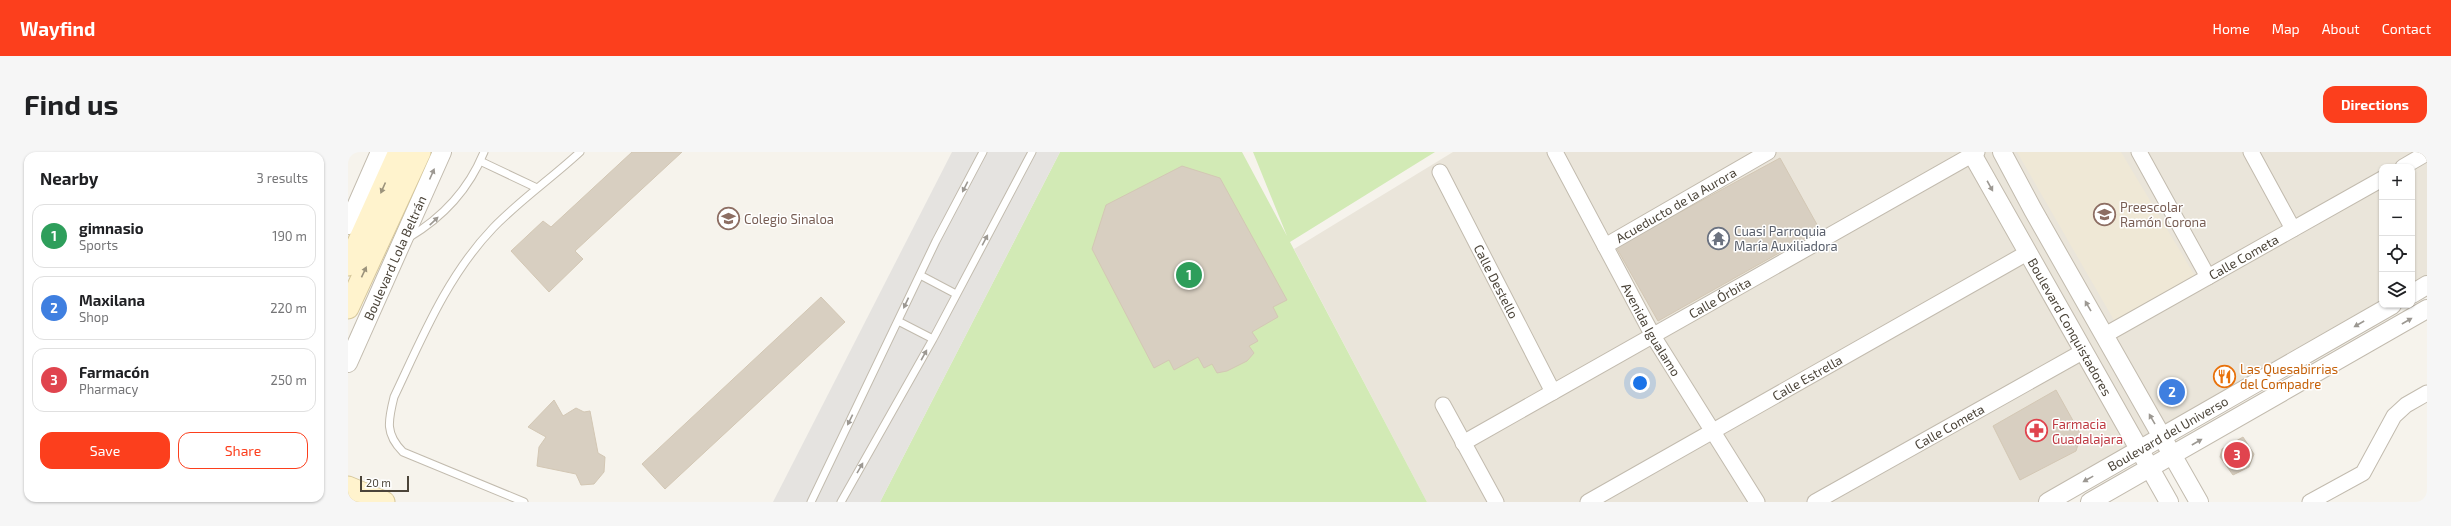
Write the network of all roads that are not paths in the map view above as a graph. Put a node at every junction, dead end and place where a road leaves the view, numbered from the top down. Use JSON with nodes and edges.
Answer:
{"nodes":[{"id":1,"x":380,"y":152,"type":"edge"},
{"id":2,"x":399,"y":152,"type":"edge"},
{"id":3,"x":420,"y":152,"type":"edge"},
{"id":4,"x":442,"y":152,"type":"edge"},
{"id":5,"x":484,"y":152,"type":"edge"},
{"id":6,"x":580,"y":152,"type":"edge"},
{"id":7,"x":983,"y":152,"type":"edge"},
{"id":8,"x":1032,"y":152,"type":"edge"},
{"id":9,"x":1556,"y":152,"type":"edge"},
{"id":10,"x":1768,"y":152,"type":"edge"},
{"id":11,"x":2002,"y":152,"type":"edge"},
{"id":12,"x":2139,"y":152,"type":"edge"},
{"id":13,"x":2251,"y":152,"type":"edge"},
{"id":14,"x":1973,"y":153,"type":"edge"},
{"id":15,"x":2427,"y":153,"type":"edge"},
{"id":16,"x":480,"y":161,"type":"junction"},
{"id":17,"x":2407,"y":164,"type":"edge"},
{"id":18,"x":1440,"y":172,"type":"dead end"},
{"id":19,"x":2379,"y":181,"type":"edge"},
{"id":20,"x":537,"y":188,"type":"junction"},
{"id":21,"x":348,"y":225,"type":"edge"},
{"id":22,"x":2293,"y":229,"type":"junction"},
{"id":23,"x":401,"y":242,"type":"junction"},
{"id":24,"x":1605,"y":246,"type":"junction"},
{"id":25,"x":2027,"y":253,"type":"junction"},
{"id":26,"x":348,"y":265,"type":"edge"},
{"id":27,"x":920,"y":276,"type":"junction"},
{"id":28,"x":2208,"y":277,"type":"junction"},
{"id":29,"x":2427,"y":285,"type":"edge"},
{"id":30,"x":2415,"y":292,"type":"edge"},
{"id":31,"x":956,"y":294,"type":"junction"},
{"id":32,"x":348,"y":308,"type":"edge"},
{"id":33,"x":2387,"y":308,"type":"edge"},
{"id":34,"x":2427,"y":309,"type":"edge"},
{"id":35,"x":898,"y":321,"type":"junction"},
{"id":36,"x":2105,"y":335,"type":"junction"},
{"id":37,"x":1653,"y":336,"type":"junction"},
{"id":38,"x":933,"y":339,"type":"junction"},
{"id":39,"x":2084,"y":351,"type":"junction"},
{"id":40,"x":348,"y":363,"type":"edge"},
{"id":41,"x":1553,"y":392,"type":"junction"},
{"id":42,"x":2427,"y":393,"type":"edge"},
{"id":43,"x":1443,"y":405,"type":"dead end"},
{"id":44,"x":1714,"y":432,"type":"junction"},
{"id":45,"x":2162,"y":437,"type":"junction"},
{"id":46,"x":1463,"y":443,"type":"junction"},
{"id":47,"x":2140,"y":450,"type":"junction"},
{"id":48,"x":2173,"y":456,"type":"junction"},
{"id":49,"x":2150,"y":468,"type":"junction"},
{"id":50,"x":348,"y":477,"type":"edge"},
{"id":51,"x":348,"y":488,"type":"edge"},
{"id":52,"x":377,"y":499,"type":"edge"},
{"id":53,"x":524,"y":502,"type":"edge"},
{"id":54,"x":811,"y":502,"type":"edge"},
{"id":55,"x":841,"y":502,"type":"edge"},
{"id":56,"x":1496,"y":502,"type":"edge"},
{"id":57,"x":1588,"y":502,"type":"edge"},
{"id":58,"x":1757,"y":502,"type":"edge"},
{"id":59,"x":1815,"y":502,"type":"edge"},
{"id":60,"x":2048,"y":502,"type":"edge"},
{"id":61,"x":2090,"y":502,"type":"edge"},
{"id":62,"x":2169,"y":502,"type":"edge"},
{"id":63,"x":2199,"y":502,"type":"edge"},
{"id":64,"x":2310,"y":502,"type":"edge"}],
"edges":[{"from":1,"to":21,"type":"street"},
{"from":2,"to":26,"type":"main road","one_way":true},
{"from":32,"to":3,"type":"main road","name":"Boulevard Lola Beltrán","one_way":true},
{"from":23,"to":4,"type":"street","name":"Boulevard Lola Beltrán","one_way":true},
{"from":5,"to":16,"type":"lane"},
{"from":6,"to":20,"type":"lane"},
{"from":7,"to":27,"type":"lane","one_way":true},
{"from":31,"to":8,"type":"lane","one_way":true},
{"from":9,"to":24,"type":"street","name":"Avenida Igualamo"},
{"from":10,"to":24,"type":"street","name":"Acueducto de la Aurora"},
{"from":36,"to":11,"type":"street","name":"Boulevard Conquistadores","one_way":true},
{"from":12,"to":28,"type":"street"},
{"from":13,"to":22,"type":"street"},
{"from":14,"to":25,"type":"street","name":"Boulevard Conquistadores","one_way":true},
{"from":14,"to":37,"type":"street","name":"Calle Órbita"},
{"from":15,"to":17,"type":"street"},
{"from":16,"to":20,"type":"lane"},
{"from":23,"to":16,"type":"lane","one_way":true},
{"from":18,"to":41,"type":"street","name":"Calle Destello"},
{"from":19,"to":22,"type":"street","name":"Calle Cometa"},
{"from":20,"to":53,"type":"lane"},
{"from":22,"to":28,"type":"street","name":"Calle Cometa"},
{"from":23,"to":40,"type":"street","name":"Boulevard Lola Beltrán"},
{"from":24,"to":37,"type":"street","name":"Avenida Igualamo"},
{"from":25,"to":39,"type":"street","name":"Boulevard Conquistadores"},
{"from":25,"to":44,"type":"street","name":"Calle Estrella"},
{"from":27,"to":31,"type":"lane"},
{"from":27,"to":35,"type":"lane","one_way":true},
{"from":28,"to":36,"type":"street","name":"Calle Cometa"},
{"from":29,"to":30,"type":"street"},
{"from":31,"to":38,"type":"lane"},
{"from":33,"to":45,"type":"street","name":"Boulevard del Universo","one_way":true},
{"from":48,"to":34,"type":"street","name":"Boulevard del Universo","one_way":true},
{"from":35,"to":38,"type":"lane"},
{"from":35,"to":54,"type":"lane","one_way":true},
{"from":45,"to":36,"type":"street","name":"Boulevard Conquistadores","one_way":true},
{"from":37,"to":41,"type":"street","name":"Calle Órbita"},
{"from":37,"to":44,"type":"street","name":"Avenida Igualamo"},
{"from":55,"to":38,"type":"lane","one_way":true},
{"from":39,"to":47,"type":"street","name":"Boulevard Conquistadores"},
{"from":39,"to":59,"type":"street","name":"Calle Cometa"},
{"from":41,"to":46,"type":"street","name":"Calle Órbita"},
{"from":42,"to":64,"type":"street"},
{"from":43,"to":46,"type":"street"},
{"from":44,"to":57,"type":"street","name":"Calle Estrella"},
{"from":44,"to":58,"type":"street","name":"Avenida Igualamo"},
{"from":45,"to":47,"type":"street","name":"Boulevard del Universo"},
{"from":45,"to":48,"type":"street","name":"Boulevard Conquistadores"},
{"from":46,"to":56,"type":"street"},
{"from":47,"to":49,"type":"street","name":"Boulevard Conquistadores"},
{"from":47,"to":60,"type":"street","name":"Boulevard del Universo","one_way":true},
{"from":48,"to":49,"type":"street","name":"Boulevard del Universo"},
{"from":48,"to":63,"type":"street","name":"Boulevard Conquistadores"},
{"from":49,"to":61,"type":"street","name":"Boulevard del Universo"},
{"from":49,"to":62,"type":"street","name":"Boulevard Conquistadores"},
{"from":50,"to":52,"type":"main road"},
{"from":51,"to":52,"type":"main road"}]}
